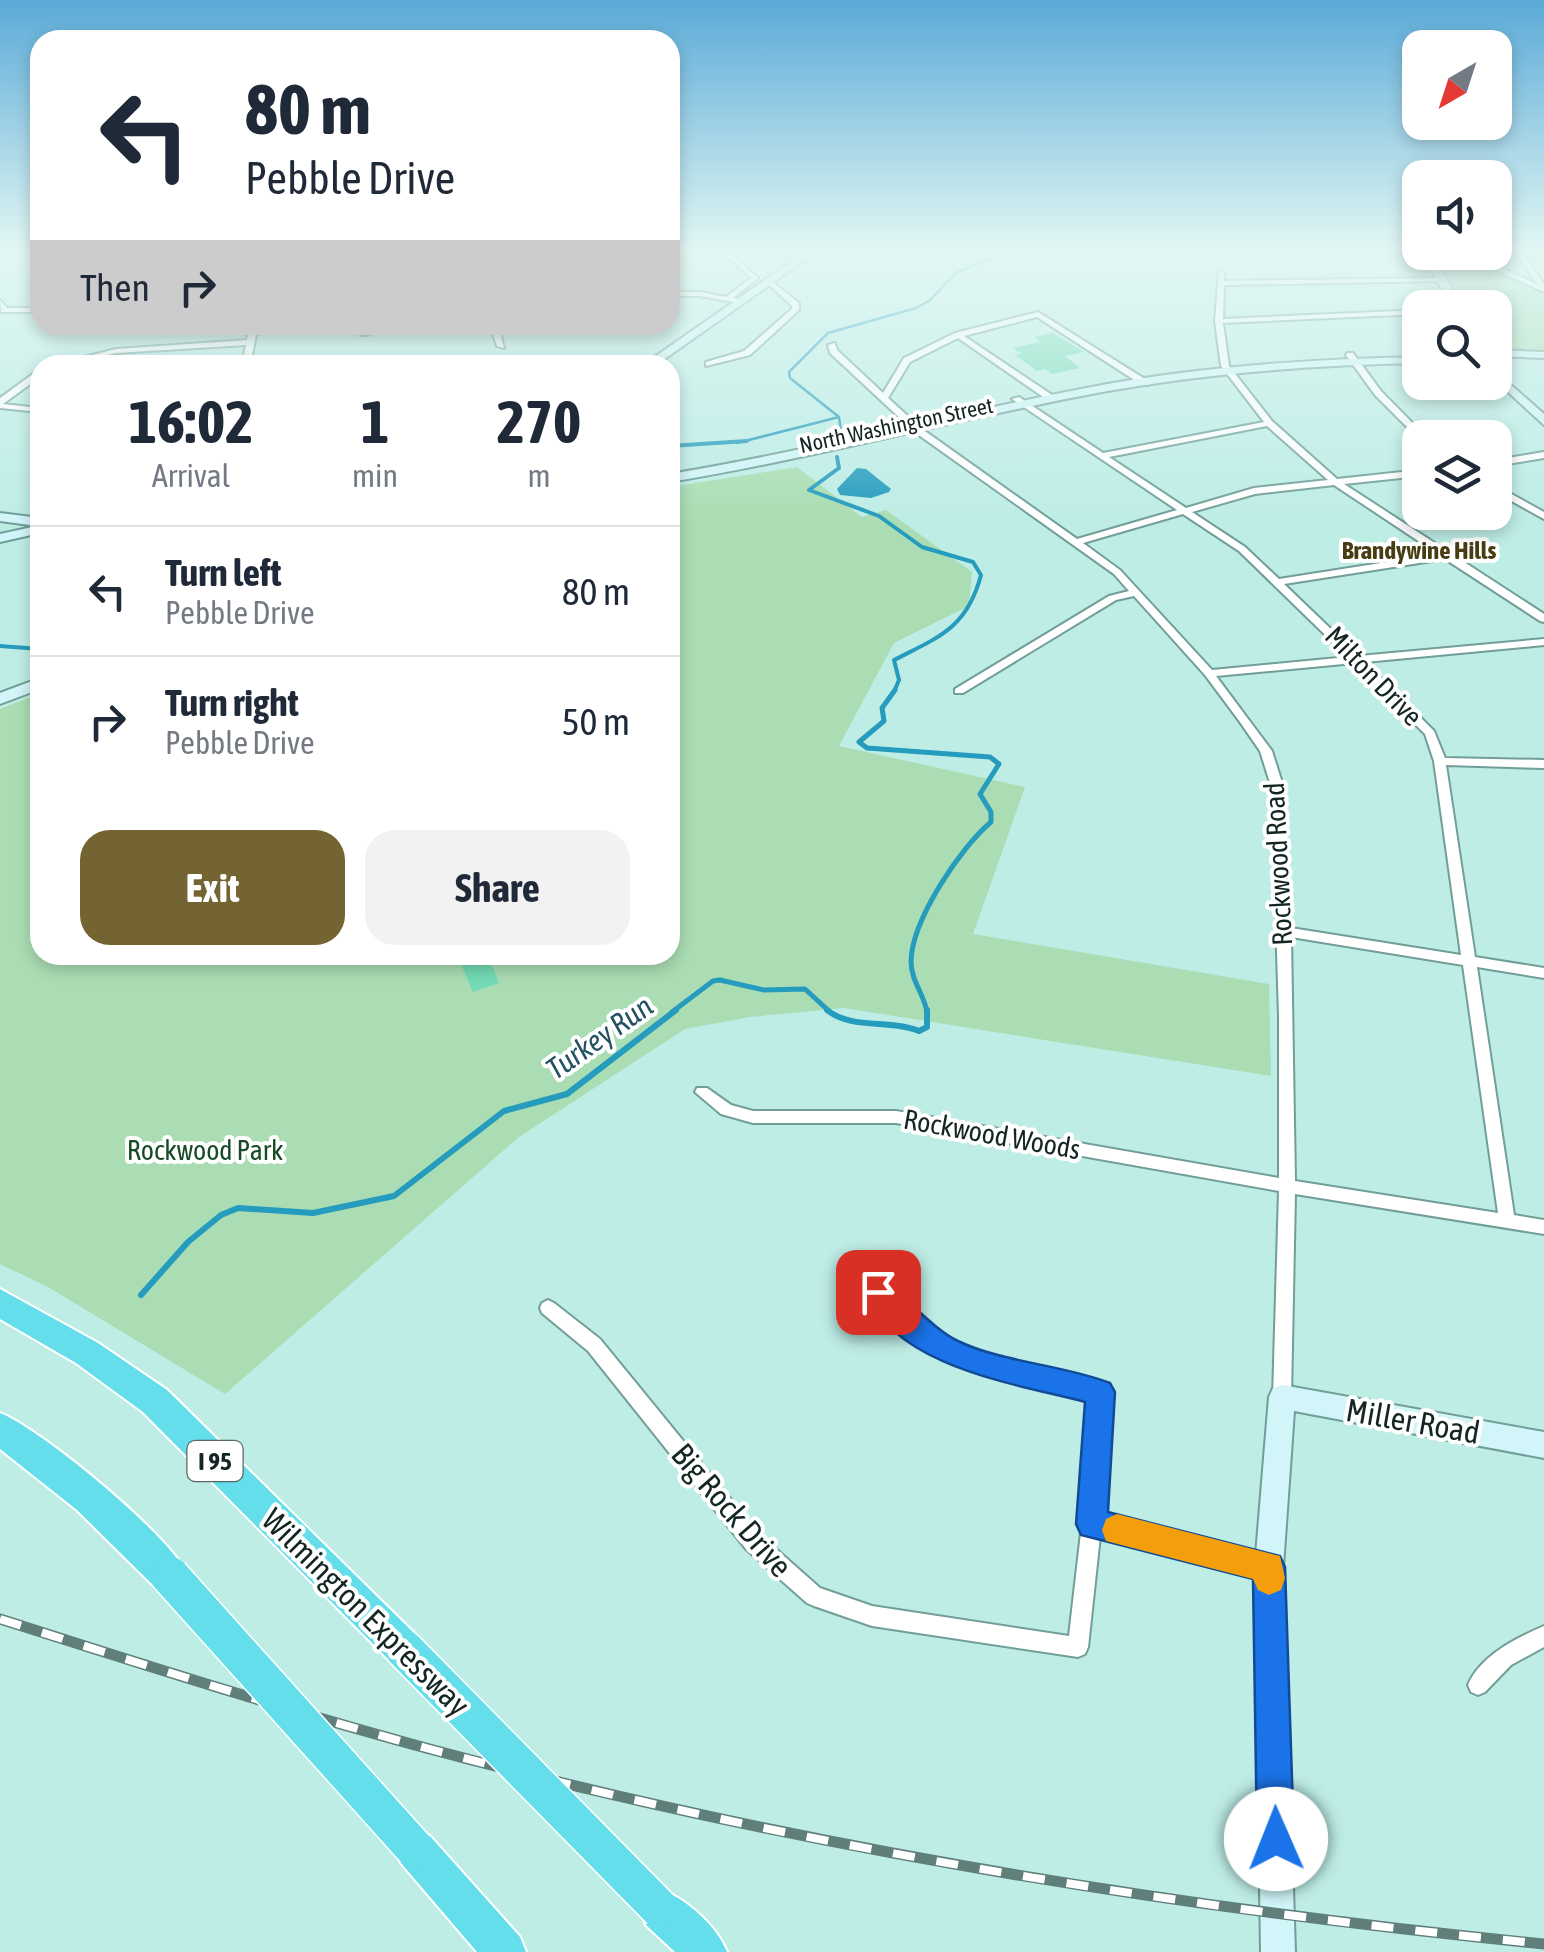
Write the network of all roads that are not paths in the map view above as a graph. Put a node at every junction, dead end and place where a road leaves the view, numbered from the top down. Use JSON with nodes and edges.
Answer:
{"nodes":[{"id":1,"x":499,"y":339,"type":"edge"},
{"id":2,"x":682,"y":339,"type":"edge"},
{"id":3,"x":763,"y":339,"type":"edge"},
{"id":4,"x":951,"y":339,"type":"edge"},
{"id":5,"x":963,"y":339,"type":"edge"},
{"id":6,"x":1077,"y":339,"type":"edge"},
{"id":7,"x":1223,"y":339,"type":"edge"},
{"id":8,"x":251,"y":342,"type":"joint"},
{"id":9,"x":832,"y":345,"type":"dead end"},
{"id":10,"x":501,"y":346,"type":"dead end"},
{"id":11,"x":99,"y":355,"type":"edge"},
{"id":12,"x":248,"y":355,"type":"edge"},
{"id":13,"x":662,"y":355,"type":"edge"},
{"id":14,"x":1402,"y":357,"type":"edge"},
{"id":15,"x":1512,"y":357,"type":"edge"},
{"id":16,"x":1544,"y":358,"type":"edge"},
{"id":17,"x":1352,"y":359,"type":"junction"},
{"id":18,"x":710,"y":364,"type":"dead end"},
{"id":19,"x":1228,"y":369,"type":"junction"},
{"id":20,"x":1140,"y":379,"type":"junction"},
{"id":21,"x":30,"y":381,"type":"edge"},
{"id":22,"x":1512,"y":390,"type":"edge"},
{"id":23,"x":1048,"y":396,"type":"junction"},
{"id":24,"x":884,"y":398,"type":"junction"},
{"id":25,"x":1021,"y":402,"type":"junction"},
{"id":26,"x":0,"y":404,"type":"edge"},
{"id":27,"x":30,"y":408,"type":"edge"},
{"id":28,"x":1405,"y":420,"type":"edge"},
{"id":29,"x":1544,"y":421,"type":"edge"},
{"id":30,"x":1269,"y":424,"type":"junction"},
{"id":31,"x":915,"y":427,"type":"junction"},
{"id":32,"x":1544,"y":455,"type":"edge"},
{"id":33,"x":1100,"y":456,"type":"junction"},
{"id":34,"x":1512,"y":460,"type":"edge"},
{"id":35,"x":680,"y":466,"type":"edge"},
{"id":36,"x":1402,"y":475,"type":"edge"},
{"id":37,"x":680,"y":476,"type":"edge"},
{"id":38,"x":1335,"y":482,"type":"junction"},
{"id":39,"x":1512,"y":498,"type":"edge"},
{"id":40,"x":1186,"y":510,"type":"junction"},
{"id":41,"x":1544,"y":516,"type":"edge"},
{"id":42,"x":0,"y":517,"type":"edge"},
{"id":43,"x":30,"y":525,"type":"edge"},
{"id":44,"x":7,"y":534,"type":"edge"},
{"id":45,"x":1076,"y":542,"type":"junction"},
{"id":46,"x":1444,"y":556,"type":"junction"},
{"id":47,"x":1279,"y":582,"type":"junction"},
{"id":48,"x":1136,"y":593,"type":"junction"},
{"id":49,"x":1544,"y":619,"type":"edge"},
{"id":50,"x":1544,"y":642,"type":"edge"},
{"id":51,"x":1358,"y":659,"type":"junction"},
{"id":52,"x":1208,"y":673,"type":"junction"},
{"id":53,"x":30,"y":687,"type":"edge"},
{"id":54,"x":959,"y":691,"type":"dead end"},
{"id":55,"x":0,"y":699,"type":"edge"},
{"id":56,"x":1440,"y":760,"type":"junction"},
{"id":57,"x":1544,"y":764,"type":"edge"},
{"id":58,"x":1282,"y":930,"type":"junction"},
{"id":59,"x":1466,"y":960,"type":"junction"},
{"id":60,"x":1544,"y":972,"type":"edge"},
{"id":61,"x":702,"y":1092,"type":"dead end"},
{"id":62,"x":1286,"y":1186,"type":"junction"},
{"id":63,"x":1506,"y":1221,"type":"junction"},
{"id":64,"x":1544,"y":1227,"type":"edge"},
{"id":65,"x":878,"y":1292,"type":"dead end"},
{"id":66,"x":0,"y":1304,"type":"edge"},
{"id":67,"x":548,"y":1308,"type":"dead end"},
{"id":68,"x":1282,"y":1397,"type":"junction"},
{"id":69,"x":0,"y":1429,"type":"edge"},
{"id":70,"x":1544,"y":1444,"type":"edge"},
{"id":71,"x":1092,"y":1524,"type":"junction"},
{"id":72,"x":1269,"y":1567,"type":"junction"},
{"id":73,"x":1544,"y":1636,"type":"edge"},
{"id":74,"x":1478,"y":1685,"type":"dead end"},
{"id":75,"x":505,"y":1952,"type":"edge"},
{"id":76,"x":706,"y":1952,"type":"edge"},
{"id":77,"x":1278,"y":1952,"type":"edge"}],
"edges":[{"from":1,"to":10,"type":"street"},
{"from":2,"to":13,"type":"main road"},
{"from":3,"to":18,"type":"street"},
{"from":4,"to":24,"type":"street"},
{"from":5,"to":23,"type":"street"},
{"from":6,"to":20,"type":"street"},
{"from":7,"to":19,"type":"street"},
{"from":8,"to":11,"type":"street"},
{"from":8,"to":12,"type":"street"},
{"from":9,"to":24,"type":"street","name":"Rockwood Road"},
{"from":14,"to":17,"type":"main road","name":"North Washington Street"},
{"from":15,"to":16,"type":"main road"},
{"from":17,"to":19,"type":"main road","name":"North Washington Street"},
{"from":17,"to":28,"type":"street"},
{"from":19,"to":20,"type":"main road","name":"North Washington Street"},
{"from":19,"to":30,"type":"street"},
{"from":20,"to":23,"type":"main road","name":"North Washington Street"},
{"from":21,"to":26,"type":"street"},
{"from":22,"to":29,"type":"main road"},
{"from":23,"to":25,"type":"main road","name":"North Washington Street"},
{"from":24,"to":31,"type":"street","name":"Rockwood Road"},
{"from":25,"to":31,"type":"main road","name":"North Washington Street"},
{"from":25,"to":33,"type":"street","name":"Milton Drive"},
{"from":26,"to":27,"type":"street"},
{"from":30,"to":33,"type":"street"},
{"from":30,"to":38,"type":"street"},
{"from":31,"to":35,"type":"main road","name":"North Washington Street"},
{"from":31,"to":37,"type":"main road"},
{"from":31,"to":45,"type":"street","name":"Rockwood Road"},
{"from":32,"to":34,"type":"street"},
{"from":33,"to":40,"type":"street","name":"Milton Drive"},
{"from":36,"to":38,"type":"street"},
{"from":38,"to":40,"type":"street"},
{"from":38,"to":46,"type":"street"},
{"from":39,"to":41,"type":"street"},
{"from":40,"to":45,"type":"street"},
{"from":40,"to":47,"type":"street","name":"Milton Drive"},
{"from":42,"to":43,"type":"main road"},
{"from":42,"to":44,"type":"main road"},
{"from":45,"to":48,"type":"street","name":"Rockwood Road"},
{"from":46,"to":47,"type":"street"},
{"from":46,"to":49,"type":"street"},
{"from":47,"to":51,"type":"street","name":"Milton Drive"},
{"from":48,"to":52,"type":"street","name":"Rockwood Road"},
{"from":48,"to":54,"type":"street"},
{"from":50,"to":51,"type":"street"},
{"from":51,"to":52,"type":"street"},
{"from":51,"to":56,"type":"street","name":"Milton Drive"},
{"from":52,"to":58,"type":"street","name":"Rockwood Road"},
{"from":53,"to":55,"type":"main road"},
{"from":56,"to":57,"type":"street"},
{"from":56,"to":59,"type":"street","name":"Milton Drive"},
{"from":58,"to":59,"type":"street"},
{"from":58,"to":62,"type":"street","name":"Rockwood Road"},
{"from":59,"to":60,"type":"street"},
{"from":59,"to":63,"type":"street","name":"Milton Drive"},
{"from":61,"to":62,"type":"street","name":"Rockwood Woods"},
{"from":62,"to":63,"type":"street","name":"Rockwood Woods"},
{"from":62,"to":68,"type":"street","name":"Rockwood Road"},
{"from":63,"to":64,"type":"street","name":"Rockwood Woods"},
{"from":65,"to":71,"type":"street"},
{"from":66,"to":76,"type":"highway","name":"Wilmington Expressway","number":"I 95","bridge":true},
{"from":67,"to":71,"type":"street","name":"Big Rock Drive"},
{"from":68,"to":70,"type":"main road","name":"Miller Road"},
{"from":68,"to":72,"type":"main road"},
{"from":69,"to":75,"type":"highway","bridge":true},
{"from":71,"to":72,"type":"street"},
{"from":72,"to":77,"type":"main road"},
{"from":73,"to":74,"type":"street"}]}
